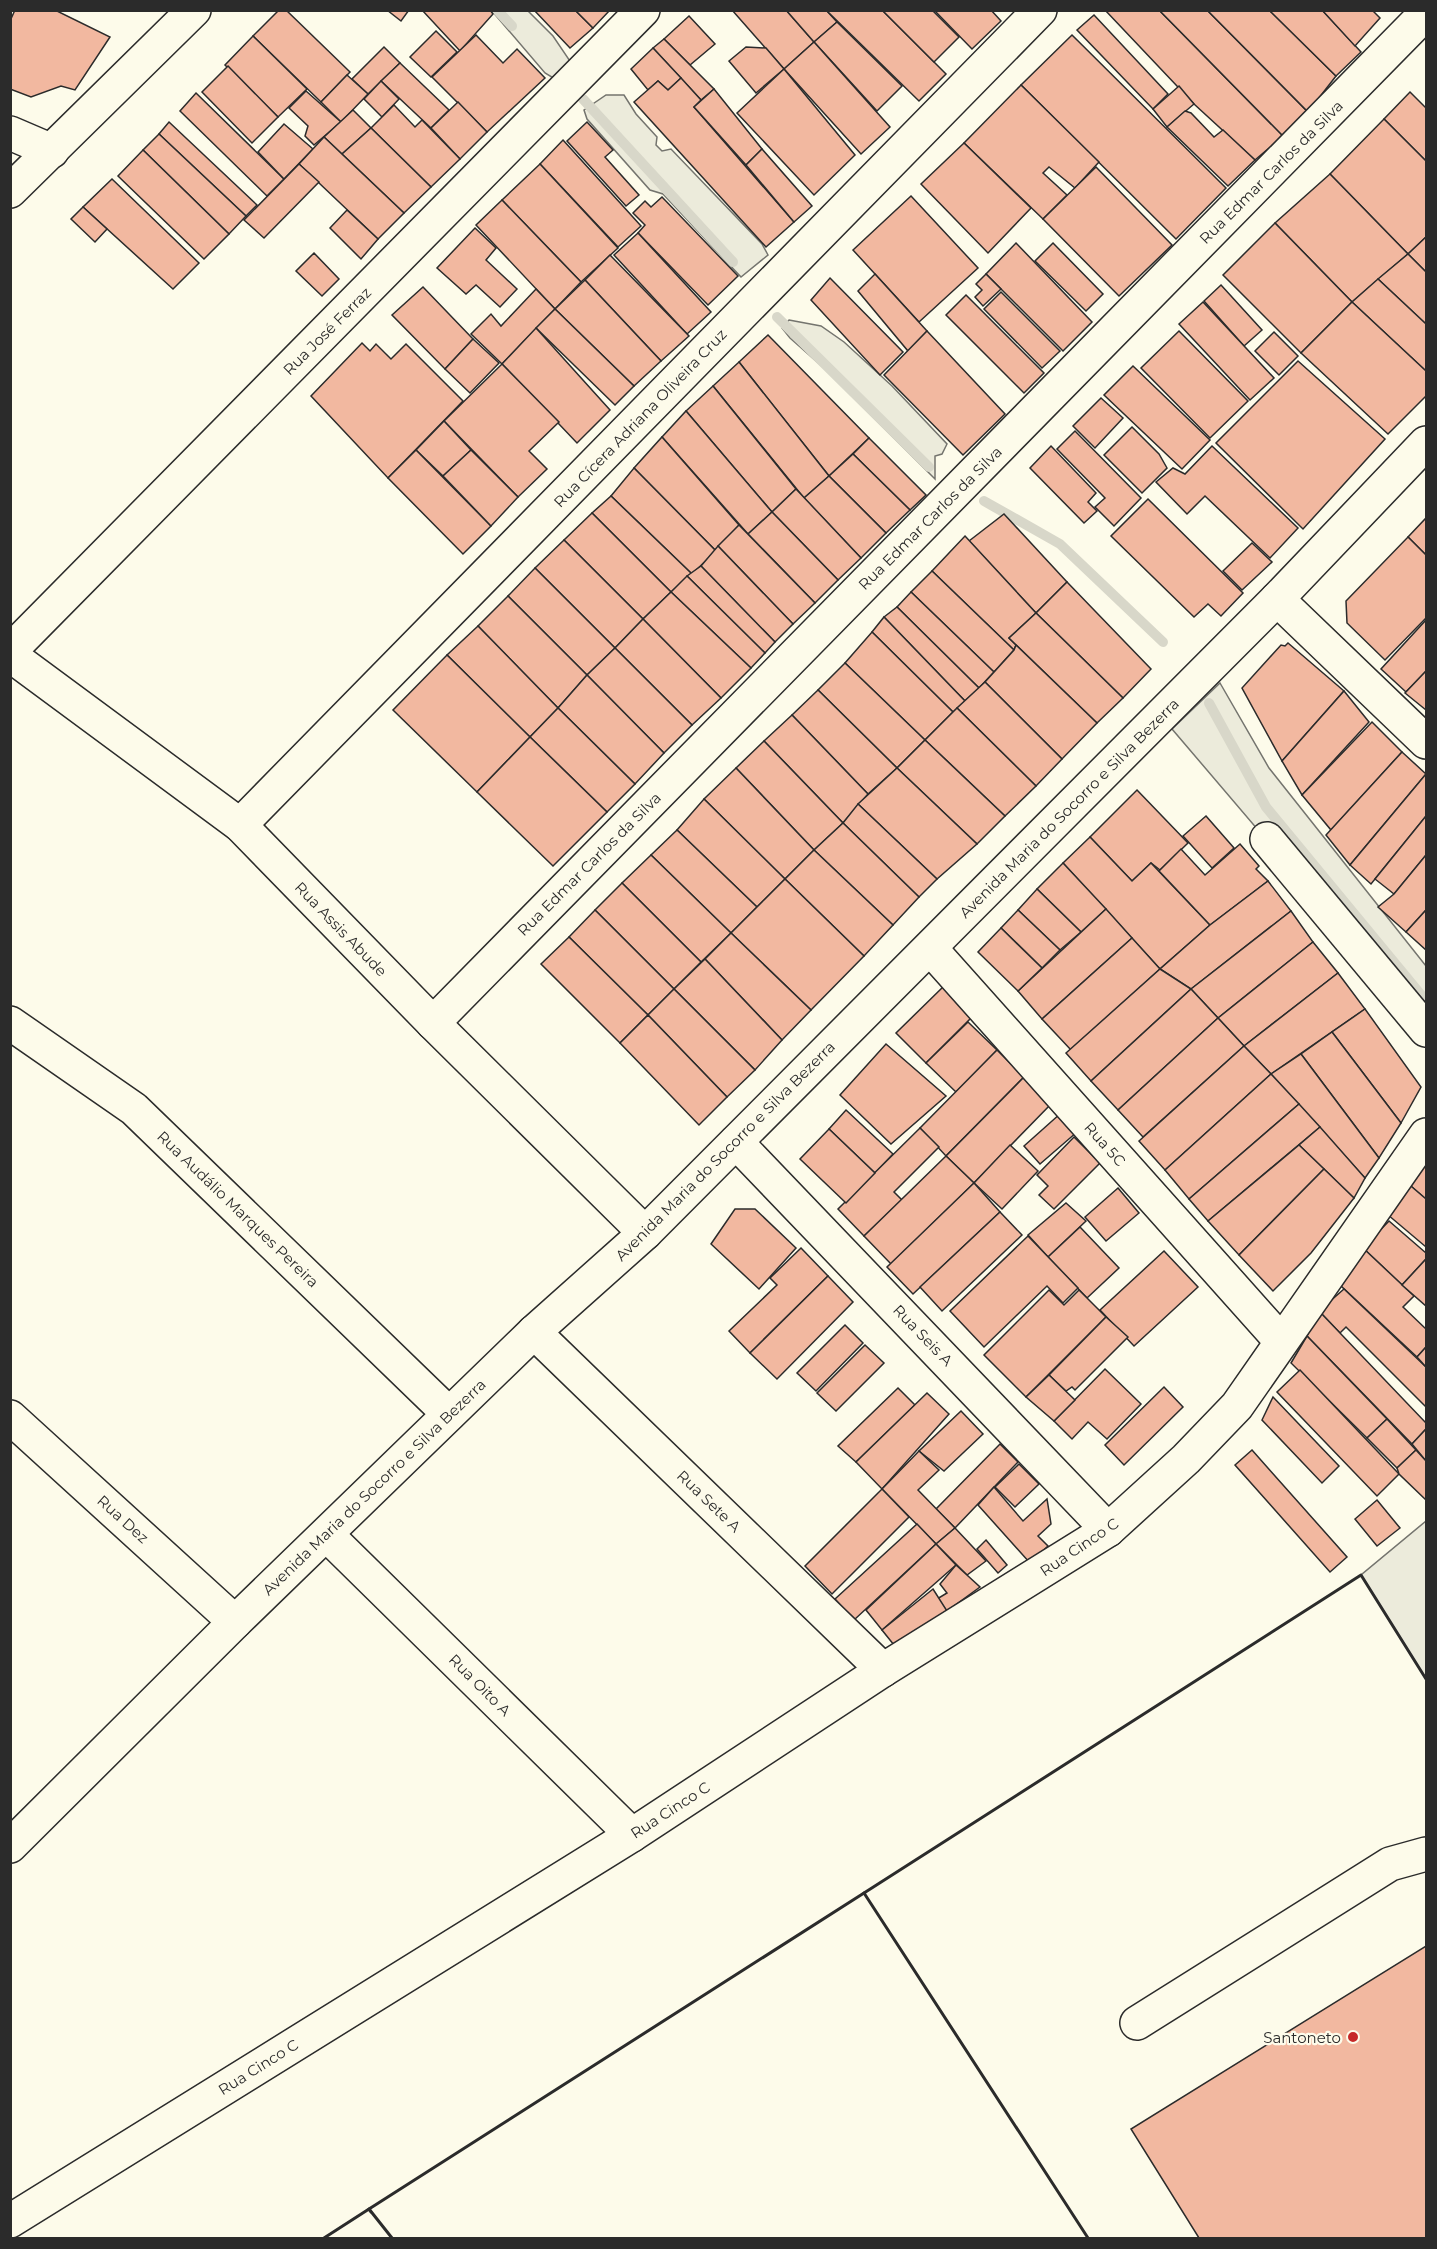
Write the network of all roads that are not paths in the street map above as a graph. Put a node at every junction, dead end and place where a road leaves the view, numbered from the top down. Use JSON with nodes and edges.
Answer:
{"nodes":[{"id":1,"x":194,"y":10,"type":"edge"},
{"id":2,"x":643,"y":10,"type":"edge"},
{"id":3,"x":1040,"y":10,"type":"edge"},
{"id":4,"x":1426,"y":13,"type":"edge"},
{"id":5,"x":10,"y":133,"type":"edge"},
{"id":6,"x":52,"y":152,"type":"junction"},
{"id":7,"x":10,"y":191,"type":"edge"},
{"id":8,"x":1426,"y":443,"type":"edge"},
{"id":9,"x":1277,"y":599,"type":"junction"},
{"id":10,"x":10,"y":651,"type":"edge"},
{"id":11,"x":10,"y":655,"type":"edge"},
{"id":12,"x":1426,"y":742,"type":"edge"},
{"id":13,"x":240,"y":825,"type":"junction"},
{"id":14,"x":1267,"y":839,"type":"dead end"},
{"id":15,"x":930,"y":948,"type":"junction"},
{"id":16,"x":10,"y":1023,"type":"edge"},
{"id":17,"x":433,"y":1023,"type":"junction"},
{"id":18,"x":1426,"y":1030,"type":"edge"},
{"id":19,"x":1426,"y":1135,"type":"edge"},
{"id":20,"x":736,"y":1142,"type":"junction"},
{"id":21,"x":645,"y":1233,"type":"junction"},
{"id":22,"x":534,"y":1332,"type":"junction"},
{"id":23,"x":1281,"y":1341,"type":"junction"},
{"id":24,"x":449,"y":1414,"type":"junction"},
{"id":25,"x":10,"y":1417,"type":"edge"},
{"id":26,"x":1108,"y":1530,"type":"junction"},
{"id":27,"x":327,"y":1535,"type":"junction"},
{"id":28,"x":235,"y":1622,"type":"junction"},
{"id":29,"x":883,"y":1670,"type":"junction"},
{"id":30,"x":632,"y":1835,"type":"junction"},
{"id":31,"x":10,"y":1846,"type":"edge"},
{"id":32,"x":1426,"y":1854,"type":"edge"},
{"id":33,"x":1137,"y":2024,"type":"dead end"},
{"id":34,"x":10,"y":2221,"type":"edge"}],
"edges":[{"from":1,"to":6,"type":"street"},
{"from":2,"to":10,"type":"street","name":"Rua José Ferraz"},
{"from":3,"to":13,"type":"street","name":"Rua Cícera Adriana Oliveira Cruz"},
{"from":4,"to":17,"type":"street","name":"Rua Edmar Carlos da Silva"},
{"from":5,"to":6,"type":"street"},
{"from":6,"to":7,"type":"street"},
{"from":8,"to":9,"type":"street","name":"Avenida Maria do Socorro e Silva Bezerra"},
{"from":9,"to":12,"type":"street"},
{"from":9,"to":15,"type":"street","name":"Avenida Maria do Socorro e Silva Bezerra"},
{"from":11,"to":13,"type":"street","name":"Rua Assis Abude"},
{"from":13,"to":17,"type":"street","name":"Rua Assis Abude"},
{"from":14,"to":18,"type":"street"},
{"from":15,"to":20,"type":"street","name":"Avenida Maria do Socorro e Silva Bezerra"},
{"from":15,"to":23,"type":"street","name":"Rua 5C"},
{"from":16,"to":24,"type":"street","name":"Rua Audálio Marques Pereira"},
{"from":17,"to":21,"type":"street","name":"Rua Assis Abude"},
{"from":19,"to":23,"type":"street","name":"Rua Cinco C"},
{"from":20,"to":21,"type":"street","name":"Avenida Maria do Socorro e Silva Bezerra"},
{"from":20,"to":26,"type":"street","name":"Rua Seis A"},
{"from":21,"to":22,"type":"street","name":"Avenida Maria do Socorro e Silva Bezerra"},
{"from":22,"to":24,"type":"street","name":"Avenida Maria do Socorro e Silva Bezerra"},
{"from":22,"to":29,"type":"street","name":"Rua Sete A"},
{"from":23,"to":26,"type":"street","name":"Rua Cinco C"},
{"from":24,"to":27,"type":"street","name":"Avenida Maria do Socorro e Silva Bezerra"},
{"from":25,"to":28,"type":"street","name":"Rua Dez"},
{"from":26,"to":29,"type":"street","name":"Rua Cinco C"},
{"from":27,"to":28,"type":"street","name":"Avenida Maria do Socorro e Silva Bezerra"},
{"from":27,"to":30,"type":"street","name":"Rua Oito A"},
{"from":28,"to":31,"type":"street","name":"Avenida Maria do Socorro e Silva Bezerra"},
{"from":29,"to":30,"type":"street","name":"Rua Cinco C"},
{"from":30,"to":34,"type":"street","name":"Rua Cinco C"},
{"from":32,"to":33,"type":"street"}]}
